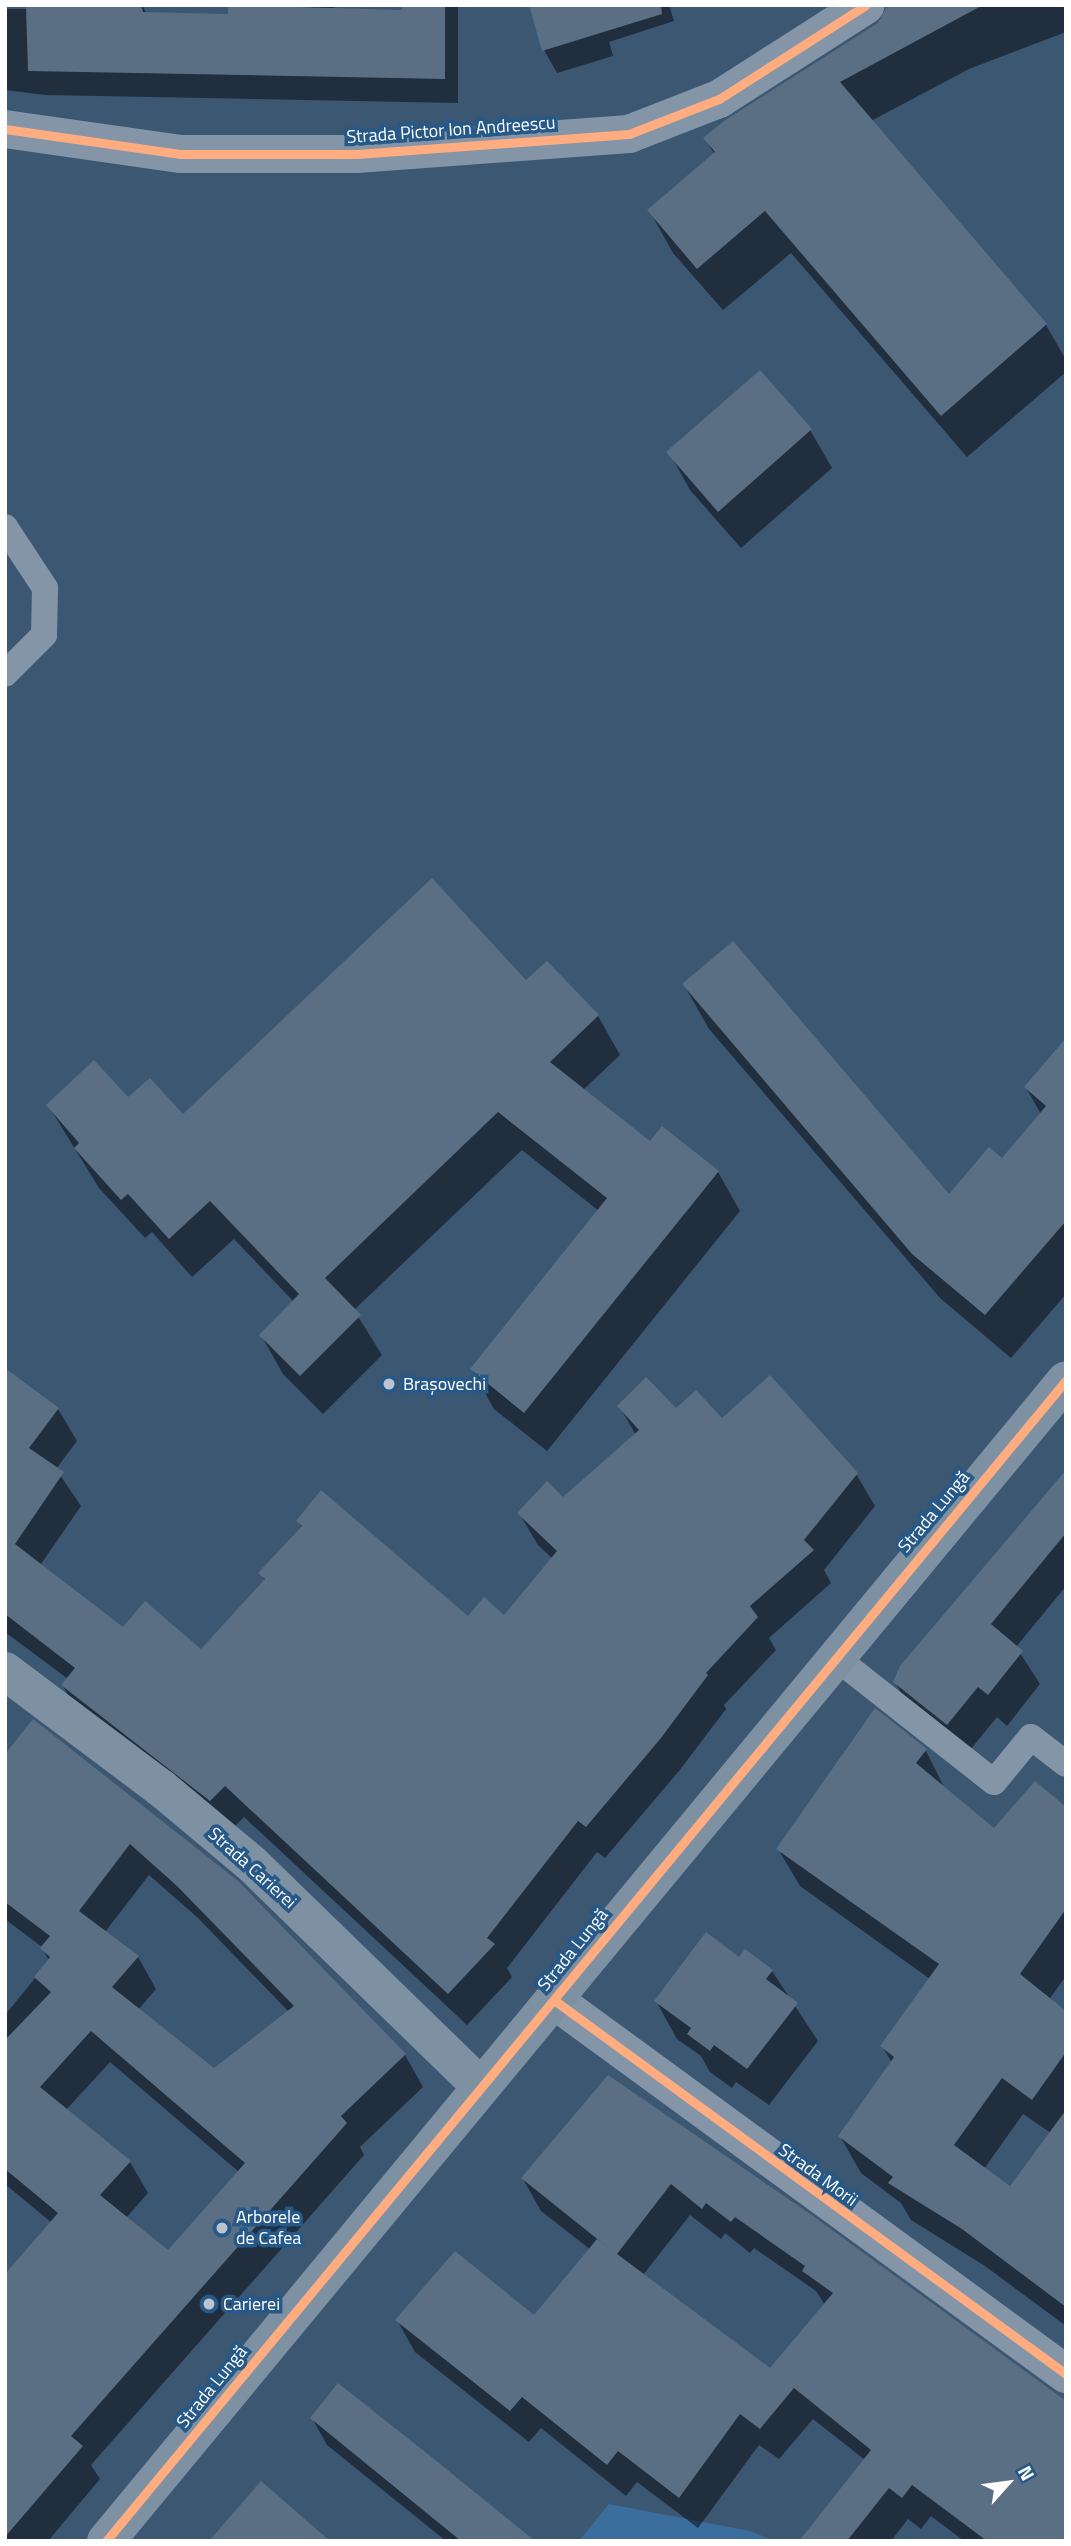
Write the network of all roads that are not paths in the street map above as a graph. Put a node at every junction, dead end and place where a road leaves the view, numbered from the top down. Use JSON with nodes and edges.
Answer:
{"nodes":[{"id":1,"x":866,"y":5,"type":"edge"},
{"id":2,"x":5,"y":129,"type":"edge"},
{"id":3,"x":5,"y":527,"type":"edge"},
{"id":4,"x":5,"y":674,"type":"edge"},
{"id":5,"x":1066,"y":1380,"type":"edge"},
{"id":6,"x":835,"y":1657,"type":"junction"},
{"id":7,"x":9,"y":1682,"type":"edge"},
{"id":8,"x":1066,"y":1764,"type":"edge"},
{"id":9,"x":554,"y":2000,"type":"junction"},
{"id":10,"x":481,"y":2087,"type":"junction"},
{"id":11,"x":1066,"y":2374,"type":"edge"},
{"id":12,"x":106,"y":2541,"type":"edge"}],
"edges":[{"from":1,"to":2,"type":"street","name":"Strada Pictor Ion Andreescu"},
{"from":3,"to":4,"type":"lane"},
{"from":5,"to":6,"type":"main road","name":"Strada Lungă"},
{"from":6,"to":8,"type":"lane"},
{"from":6,"to":9,"type":"main road","name":"Strada Lungă"},
{"from":7,"to":10,"type":"main road","name":"Strada Carierei"},
{"from":9,"to":10,"type":"main road","name":"Strada Lungă"},
{"from":9,"to":11,"type":"street","name":"Strada Morii"},
{"from":10,"to":12,"type":"main road","name":"Strada Lungă"}]}
